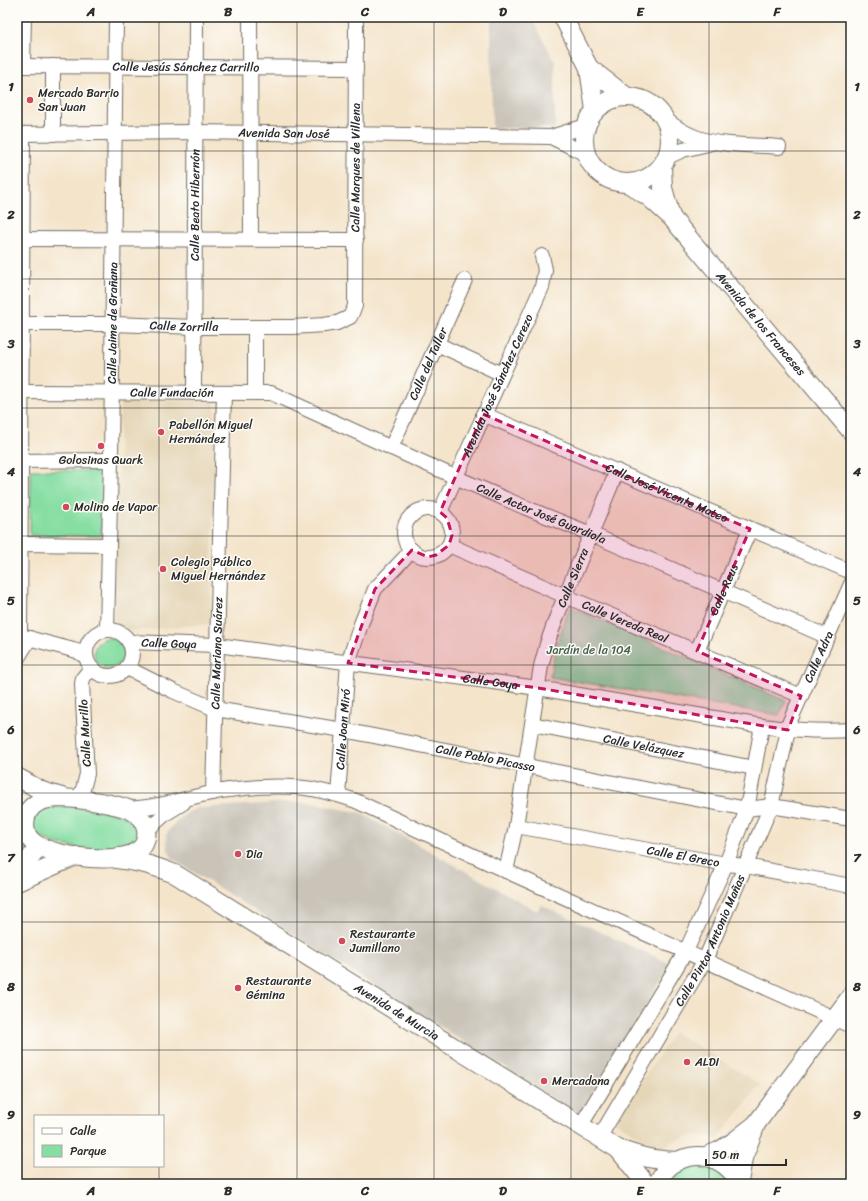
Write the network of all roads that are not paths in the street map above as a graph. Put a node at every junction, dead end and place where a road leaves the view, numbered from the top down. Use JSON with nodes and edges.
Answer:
{"nodes":[{"id":1,"x":24,"y":17,"type":"edge"},
{"id":2,"x":116,"y":17,"type":"edge"},
{"id":3,"x":196,"y":17,"type":"edge"},
{"id":4,"x":250,"y":17,"type":"edge"},
{"id":5,"x":356,"y":17,"type":"edge"},
{"id":6,"x":563,"y":17,"type":"edge"},
{"id":7,"x":20,"y":66,"type":"edge"},
{"id":8,"x":53,"y":66,"type":"junction"},
{"id":9,"x":115,"y":66,"type":"junction"},
{"id":10,"x":196,"y":67,"type":"junction"},
{"id":11,"x":250,"y":67,"type":"junction"},
{"id":12,"x":356,"y":68,"type":"junction"},
{"id":13,"x":589,"y":68,"type":"junction"},
{"id":14,"x":627,"y":97,"type":"junction"},
{"id":15,"x":595,"y":111,"type":"junction"},
{"id":16,"x":665,"y":119,"type":"junction"},
{"id":17,"x":586,"y":126,"type":"junction"},
{"id":18,"x":194,"y":132,"type":"junction"},
{"id":19,"x":115,"y":133,"type":"junction"},
{"id":20,"x":250,"y":133,"type":"junction"},
{"id":21,"x":20,"y":134,"type":"edge"},
{"id":22,"x":53,"y":134,"type":"junction"},
{"id":23,"x":356,"y":135,"type":"junction"},
{"id":24,"x":551,"y":137,"type":"junction"},
{"id":25,"x":716,"y":142,"type":"junction"},
{"id":26,"x":779,"y":147,"type":"dead end"},
{"id":27,"x":586,"y":154,"type":"junction"},
{"id":28,"x":665,"y":161,"type":"junction"},
{"id":29,"x":629,"y":184,"type":"junction"},
{"id":30,"x":671,"y":217,"type":"junction"},
{"id":31,"x":20,"y":239,"type":"edge"},
{"id":32,"x":251,"y":239,"type":"junction"},
{"id":33,"x":113,"y":240,"type":"junction"},
{"id":34,"x":195,"y":240,"type":"junction"},
{"id":35,"x":356,"y":240,"type":"junction"},
{"id":36,"x":542,"y":256,"type":"dead end"},
{"id":37,"x":466,"y":280,"type":"dead end"},
{"id":38,"x":350,"y":317,"type":"joint"},
{"id":39,"x":20,"y":324,"type":"edge"},
{"id":40,"x":113,"y":324,"type":"junction"},
{"id":41,"x":195,"y":327,"type":"junction"},
{"id":42,"x":255,"y":328,"type":"junction"},
{"id":43,"x":437,"y":344,"type":"junction"},
{"id":44,"x":502,"y":374,"type":"junction"},
{"id":45,"x":20,"y":392,"type":"edge"},
{"id":46,"x":112,"y":392,"type":"junction"},
{"id":47,"x":194,"y":393,"type":"junction"},
{"id":48,"x":224,"y":393,"type":"junction"},
{"id":49,"x":254,"y":393,"type":"junction"},
{"id":50,"x":483,"y":414,"type":"junction"},
{"id":51,"x":851,"y":431,"type":"edge"},
{"id":52,"x":391,"y":448,"type":"junction"},
{"id":53,"x":111,"y":460,"type":"junction"},
{"id":54,"x":19,"y":461,"type":"edge"},
{"id":55,"x":617,"y":471,"type":"junction"},
{"id":56,"x":454,"y":477,"type":"junction"},
{"id":57,"x":440,"y":512,"type":"junction"},
{"id":58,"x":750,"y":528,"type":"junction"},
{"id":59,"x":592,"y":534,"type":"junction"},
{"id":60,"x":19,"y":544,"type":"edge"},
{"id":61,"x":109,"y":545,"type":"junction"},
{"id":62,"x":449,"y":545,"type":"junction"},
{"id":63,"x":412,"y":550,"type":"junction"},
{"id":64,"x":851,"y":572,"type":"edge"},
{"id":65,"x":851,"y":584,"type":"edge"},
{"id":66,"x":723,"y":591,"type":"junction"},
{"id":67,"x":565,"y":596,"type":"junction"},
{"id":68,"x":107,"y":630,"type":"junction"},
{"id":69,"x":22,"y":636,"type":"edge"},
{"id":70,"x":828,"y":637,"type":"junction"},
{"id":71,"x":129,"y":642,"type":"junction"},
{"id":72,"x":217,"y":645,"type":"junction"},
{"id":73,"x":697,"y":651,"type":"junction"},
{"id":74,"x":17,"y":659,"type":"edge"},
{"id":75,"x":88,"y":662,"type":"junction"},
{"id":76,"x":348,"y":663,"type":"junction"},
{"id":77,"x":127,"y":668,"type":"junction"},
{"id":78,"x":538,"y":688,"type":"junction"},
{"id":79,"x":801,"y":696,"type":"junction"},
{"id":80,"x":216,"y":709,"type":"junction"},
{"id":81,"x":532,"y":724,"type":"junction"},
{"id":82,"x":762,"y":726,"type":"junction"},
{"id":83,"x":343,"y":730,"type":"junction"},
{"id":84,"x":788,"y":730,"type":"junction"},
{"id":85,"x":851,"y":730,"type":"edge"},
{"id":86,"x":526,"y":766,"type":"junction"},
{"id":87,"x":754,"y":768,"type":"junction"},
{"id":88,"x":18,"y":780,"type":"edge"},
{"id":89,"x":212,"y":793,"type":"junction"},
{"id":90,"x":338,"y":795,"type":"junction"},
{"id":91,"x":192,"y":798,"type":"junction"},
{"id":92,"x":72,"y":799,"type":"junction"},
{"id":93,"x":771,"y":806,"type":"junction"},
{"id":94,"x":126,"y":809,"type":"junction"},
{"id":95,"x":747,"y":809,"type":"junction"},
{"id":96,"x":851,"y":819,"type":"edge"},
{"id":97,"x":23,"y":824,"type":"edge"},
{"id":98,"x":516,"y":826,"type":"junction"},
{"id":99,"x":146,"y":833,"type":"junction"},
{"id":100,"x":37,"y":845,"type":"junction"},
{"id":101,"x":75,"y":856,"type":"junction"},
{"id":102,"x":116,"y":859,"type":"junction"},
{"id":103,"x":726,"y":864,"type":"junction"},
{"id":104,"x":746,"y":866,"type":"junction"},
{"id":105,"x":17,"y":867,"type":"edge"},
{"id":106,"x":506,"y":871,"type":"junction"},
{"id":107,"x":175,"y":874,"type":"junction"},
{"id":108,"x":17,"y":882,"type":"edge"},
{"id":109,"x":851,"y":886,"type":"edge"},
{"id":110,"x":686,"y":951,"type":"junction"},
{"id":111,"x":705,"y":960,"type":"junction"},
{"id":112,"x":851,"y":996,"type":"edge"},
{"id":113,"x":834,"y":1019,"type":"junction"},
{"id":114,"x":851,"y":1026,"type":"edge"},
{"id":115,"x":756,"y":1124,"type":"junction"},
{"id":116,"x":581,"y":1125,"type":"junction"},
{"id":117,"x":599,"y":1138,"type":"junction"},
{"id":118,"x":618,"y":1149,"type":"junction"},
{"id":119,"x":706,"y":1156,"type":"junction"},
{"id":120,"x":677,"y":1161,"type":"junction"},
{"id":121,"x":739,"y":1183,"type":"edge"},
{"id":122,"x":646,"y":1184,"type":"edge"},
{"id":123,"x":657,"y":1184,"type":"edge"}],
"edges":[{"from":1,"to":7,"type":"street"},
{"from":2,"to":9,"type":"street","name":"Calle Jaime de Grañana"},
{"from":3,"to":10,"type":"street","name":"Calle Beato Hibernón"},
{"from":4,"to":11,"type":"street"},
{"from":5,"to":12,"type":"street","name":"Calle Marques de Villena"},
{"from":6,"to":13,"type":"main road"},
{"from":7,"to":8,"type":"street","name":"Calle Jesús Sánchez Carrillo"},
{"from":8,"to":9,"type":"street","name":"Calle Jesús Sánchez Carrillo"},
{"from":8,"to":22,"type":"street"},
{"from":9,"to":10,"type":"street","name":"Calle Jesús Sánchez Carrillo"},
{"from":9,"to":19,"type":"street","name":"Calle Jaime de Grañana"},
{"from":10,"to":11,"type":"street","name":"Calle Jesús Sánchez Carrillo"},
{"from":10,"to":18,"type":"street","name":"Calle Beato Hibernón"},
{"from":11,"to":12,"type":"street","name":"Calle Jesús Sánchez Carrillo"},
{"from":11,"to":20,"type":"street"},
{"from":12,"to":23,"type":"street","name":"Calle Marques de Villena"},
{"from":13,"to":14,"type":"main road"},
{"from":13,"to":15,"type":"main road"},
{"from":14,"to":15,"type":"main road"},
{"from":14,"to":16,"type":"main road"},
{"from":15,"to":17,"type":"main road"},
{"from":16,"to":25,"type":"street"},
{"from":16,"to":28,"type":"main road"},
{"from":17,"to":24,"type":"street","name":"Avenida San José"},
{"from":17,"to":27,"type":"main road"},
{"from":18,"to":19,"type":"street","name":"Avenida San José"},
{"from":18,"to":20,"type":"street","name":"Avenida San José"},
{"from":18,"to":34,"type":"street","name":"Calle Beato Hibernón"},
{"from":19,"to":22,"type":"street","name":"Avenida San José"},
{"from":19,"to":33,"type":"street","name":"Calle Jaime de Grañana"},
{"from":20,"to":23,"type":"street","name":"Avenida San José"},
{"from":20,"to":32,"type":"street"},
{"from":21,"to":22,"type":"street","name":"Avenida San José"},
{"from":21,"to":31,"type":"street"},
{"from":23,"to":24,"type":"street","name":"Avenida San José"},
{"from":23,"to":35,"type":"street","name":"Calle Marques de Villena"},
{"from":24,"to":27,"type":"street","name":"Avenida San José"},
{"from":25,"to":26,"type":"street"},
{"from":25,"to":28,"type":"street"},
{"from":27,"to":29,"type":"main road"},
{"from":28,"to":29,"type":"main road"},
{"from":28,"to":30,"type":"main road"},
{"from":29,"to":30,"type":"main road","name":"Avenida de los Franceses"},
{"from":30,"to":51,"type":"main road","name":"Avenida de los Franceses"},
{"from":31,"to":33,"type":"street"},
{"from":31,"to":39,"type":"street"},
{"from":32,"to":34,"type":"street"},
{"from":32,"to":35,"type":"street"},
{"from":33,"to":34,"type":"street"},
{"from":33,"to":40,"type":"street","name":"Calle Jaime de Grañana"},
{"from":34,"to":41,"type":"street","name":"Calle Beato Hibernón"},
{"from":35,"to":38,"type":"street","name":"Calle Marques de Villena"},
{"from":36,"to":44,"type":"street","name":"Avenida José Sánchez Cerezo"},
{"from":37,"to":43,"type":"street","name":"Calle del Taller"},
{"from":38,"to":42,"type":"street","name":"Calle Zorrilla"},
{"from":39,"to":40,"type":"street","name":"Calle Zorrilla"},
{"from":39,"to":45,"type":"street"},
{"from":40,"to":41,"type":"street","name":"Calle Zorrilla"},
{"from":40,"to":46,"type":"street","name":"Calle Jaime de Grañana"},
{"from":41,"to":42,"type":"street","name":"Calle Zorrilla"},
{"from":41,"to":47,"type":"street","name":"Calle Beato Hibernón"},
{"from":42,"to":49,"type":"street"},
{"from":43,"to":44,"type":"street"},
{"from":43,"to":52,"type":"street","name":"Calle del Taller"},
{"from":44,"to":50,"type":"street","name":"Avenida José Sánchez Cerezo"},
{"from":45,"to":46,"type":"street","name":"Calle Fundación"},
{"from":45,"to":54,"type":"street"},
{"from":46,"to":47,"type":"street","name":"Calle Fundación"},
{"from":46,"to":53,"type":"street","name":"Calle Jaime de Grañana"},
{"from":47,"to":48,"type":"street","name":"Calle Fundación"},
{"from":48,"to":49,"type":"street","name":"Calle Fundación"},
{"from":48,"to":72,"type":"street","name":"Calle Mariano Suárez"},
{"from":49,"to":52,"type":"street","name":"Calle Actor José Guardiola"},
{"from":50,"to":55,"type":"street","name":"Calle José Vicente Mateo"},
{"from":50,"to":56,"type":"street","name":"Avenida José Sánchez Cerezo"},
{"from":52,"to":56,"type":"street","name":"Calle Actor José Guardiola"},
{"from":53,"to":54,"type":"street"},
{"from":53,"to":61,"type":"street","name":"Calle Jaime de Grañana"},
{"from":54,"to":60,"type":"street"},
{"from":55,"to":58,"type":"street","name":"Calle José Vicente Mateo"},
{"from":55,"to":59,"type":"street","name":"Calle Sierra"},
{"from":56,"to":57,"type":"street","name":"Avenida José Sánchez Cerezo"},
{"from":56,"to":59,"type":"street","name":"Calle Actor José Guardiola"},
{"from":57,"to":62,"type":"street"},
{"from":57,"to":63,"type":"street"},
{"from":58,"to":64,"type":"street","name":"Calle José Vicente Mateo"},
{"from":58,"to":66,"type":"street","name":"Calle Reus"},
{"from":59,"to":66,"type":"street","name":"Calle Actor José Guardiola"},
{"from":59,"to":67,"type":"street","name":"Calle Sierra"},
{"from":60,"to":61,"type":"street"},
{"from":60,"to":69,"type":"street"},
{"from":61,"to":68,"type":"street","name":"Calle Jaime de Grañana"},
{"from":62,"to":63,"type":"street"},
{"from":62,"to":67,"type":"street","name":"Calle Vereda Real"},
{"from":63,"to":76,"type":"street"},
{"from":65,"to":70,"type":"street","name":"Calle Adra"},
{"from":66,"to":70,"type":"street","name":"Calle Actor José Guardiola"},
{"from":66,"to":73,"type":"street","name":"Calle Reus"},
{"from":67,"to":73,"type":"street","name":"Calle Vereda Real"},
{"from":67,"to":78,"type":"street","name":"Calle Sierra"},
{"from":68,"to":71,"type":"street"},
{"from":68,"to":75,"type":"street"},
{"from":69,"to":74,"type":"street"},
{"from":69,"to":75,"type":"street"},
{"from":70,"to":79,"type":"street","name":"Calle Adra"},
{"from":71,"to":72,"type":"street","name":"Calle Goya"},
{"from":71,"to":77,"type":"street"},
{"from":72,"to":76,"type":"street","name":"Calle Goya"},
{"from":72,"to":80,"type":"street","name":"Calle Mariano Suárez"},
{"from":73,"to":79,"type":"street","name":"Calle Vereda Real"},
{"from":75,"to":77,"type":"street"},
{"from":75,"to":92,"type":"street","name":"Calle Murillo"},
{"from":76,"to":78,"type":"street","name":"Calle Goya"},
{"from":76,"to":83,"type":"street","name":"Calle Joan Miró"},
{"from":77,"to":80,"type":"street","name":"Calle Pablo Picasso"},
{"from":78,"to":81,"type":"street","name":"Calle Sierra"},
{"from":78,"to":82,"type":"street","name":"Calle Goya"},
{"from":79,"to":84,"type":"street","name":"Calle Adra"},
{"from":80,"to":83,"type":"street","name":"Calle Pablo Picasso"},
{"from":80,"to":89,"type":"street","name":"Calle Mariano Suárez"},
{"from":81,"to":86,"type":"street","name":"Calle Sierra"},
{"from":81,"to":87,"type":"street","name":"Calle Velázquez"},
{"from":82,"to":84,"type":"street","name":"Calle Goya"},
{"from":82,"to":87,"type":"street","name":"Calle Pintor Antonio Mañas"},
{"from":83,"to":86,"type":"street","name":"Calle Pablo Picasso"},
{"from":83,"to":90,"type":"street","name":"Calle Joan Miró"},
{"from":84,"to":85,"type":"street","name":"Calle Goya"},
{"from":84,"to":93,"type":"street","name":"Calle Pintor Antonio Mañas"},
{"from":86,"to":95,"type":"street","name":"Calle Pablo Picasso"},
{"from":86,"to":98,"type":"street","name":"Calle Sierra"},
{"from":87,"to":95,"type":"street","name":"Calle Pintor Antonio Mañas"},
{"from":88,"to":92,"type":"main road"},
{"from":88,"to":97,"type":"main road"},
{"from":89,"to":90,"type":"street"},
{"from":89,"to":91,"type":"street"},
{"from":90,"to":106,"type":"street"},
{"from":91,"to":94,"type":"street"},
{"from":91,"to":99,"type":"street"},
{"from":92,"to":94,"type":"main road"},
{"from":92,"to":97,"type":"main road"},
{"from":93,"to":95,"type":"street","name":"Calle Pablo Picasso"},
{"from":93,"to":96,"type":"street","name":"Calle Pablo Picasso"},
{"from":93,"to":104,"type":"street","name":"Calle Pintor Antonio Mañas"},
{"from":94,"to":99,"type":"main road"},
{"from":95,"to":103,"type":"street","name":"Calle Pintor Antonio Mañas"},
{"from":97,"to":100,"type":"main road"},
{"from":98,"to":103,"type":"street","name":"Calle El Greco"},
{"from":98,"to":106,"type":"street","name":"Calle Sierra"},
{"from":99,"to":102,"type":"main road"},
{"from":99,"to":107,"type":"main road"},
{"from":100,"to":101,"type":"main road"},
{"from":100,"to":105,"type":"main road"},
{"from":101,"to":102,"type":"main road"},
{"from":101,"to":108,"type":"main road"},
{"from":102,"to":107,"type":"main road"},
{"from":103,"to":104,"type":"street","name":"Calle El Greco"},
{"from":103,"to":110,"type":"street","name":"Calle Pintor Antonio Mañas"},
{"from":104,"to":109,"type":"street","name":"Calle El Greco"},
{"from":104,"to":111,"type":"street","name":"Calle Pintor Antonio Mañas"},
{"from":106,"to":110,"type":"street"},
{"from":107,"to":116,"type":"main road","name":"Avenida de Murcia"},
{"from":110,"to":111,"type":"street"},
{"from":110,"to":116,"type":"street","name":"Calle Pintor Antonio Mañas"},
{"from":111,"to":113,"type":"street"},
{"from":111,"to":117,"type":"street","name":"Calle Pintor Antonio Mañas"},
{"from":112,"to":113,"type":"main road"},
{"from":113,"to":114,"type":"street"},
{"from":113,"to":115,"type":"main road"},
{"from":115,"to":119,"type":"main road"},
{"from":115,"to":121,"type":"main road"},
{"from":116,"to":117,"type":"main road","name":"Avenida de Murcia"},
{"from":117,"to":118,"type":"main road","name":"Avenida de Murcia"},
{"from":118,"to":120,"type":"main road","name":"Avenida de Murcia"},
{"from":118,"to":122,"type":"main road","name":"Avenida de Murcia"},
{"from":119,"to":120,"type":"main road"},
{"from":119,"to":121,"type":"main road"},
{"from":120,"to":123,"type":"main road"}]}
